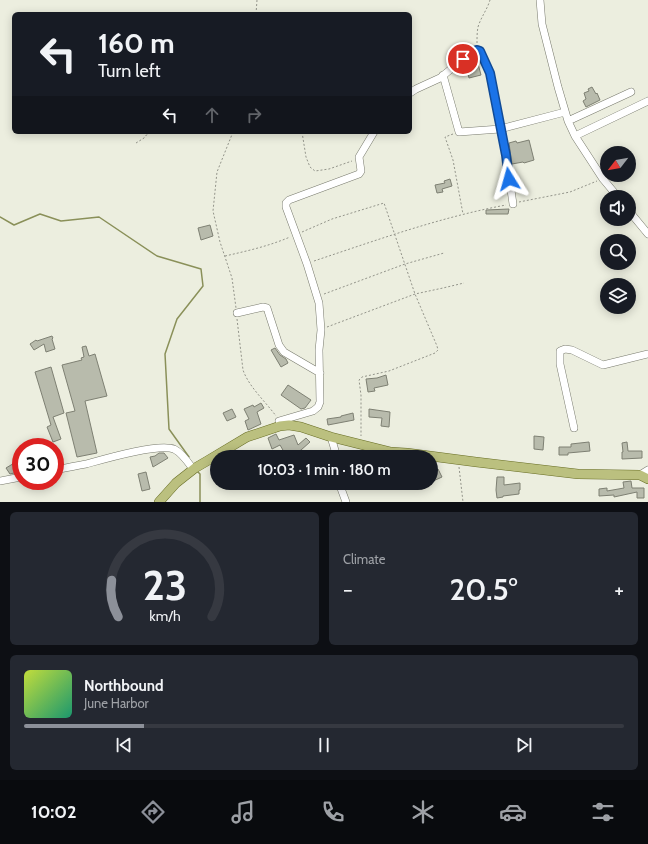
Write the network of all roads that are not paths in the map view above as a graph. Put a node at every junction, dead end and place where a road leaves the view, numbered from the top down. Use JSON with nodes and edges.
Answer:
{"nodes":[{"id":1,"x":540,"y":0,"type":"edge"},
{"id":2,"x":443,"y":75,"type":"junction"},
{"id":3,"x":412,"y":92,"type":"edge"},
{"id":4,"x":631,"y":92,"type":"dead end"},
{"id":5,"x":648,"y":101,"type":"edge"},
{"id":6,"x":566,"y":112,"type":"junction"},
{"id":7,"x":568,"y":121,"type":"junction"},
{"id":8,"x":500,"y":129,"type":"junction"},
{"id":9,"x":373,"y":134,"type":"edge"},
{"id":10,"x":575,"y":136,"type":"junction"},
{"id":11,"x":612,"y":190,"type":"edge"},
{"id":12,"x":513,"y":204,"type":"road end"},
{"id":13,"x":636,"y":219,"type":"edge"},
{"id":14,"x":648,"y":234,"type":"edge"},
{"id":15,"x":237,"y":313,"type":"road end"},
{"id":16,"x":648,"y":354,"type":"edge"},
{"id":17,"x":320,"y":373,"type":"junction"},
{"id":18,"x":279,"y":421,"type":"road end"},
{"id":19,"x":574,"y":428,"type":"dead end"},
{"id":20,"x":331,"y":437,"type":"junction"},
{"id":21,"x":335,"y":450,"type":"edge"},
{"id":22,"x":64,"y":468,"type":"edge"},
{"id":23,"x":194,"y":468,"type":"junction"},
{"id":24,"x":645,"y":475,"type":"edge"},
{"id":25,"x":12,"y":478,"type":"edge"},
{"id":26,"x":0,"y":481,"type":"edge"},
{"id":27,"x":342,"y":490,"type":"edge"},
{"id":28,"x":159,"y":502,"type":"edge"},
{"id":29,"x":346,"y":502,"type":"edge"}],
"edges":[{"from":1,"to":6,"type":"street"},
{"from":2,"to":3,"type":"street"},
{"from":2,"to":8,"type":"street"},
{"from":2,"to":8,"type":"street"},
{"from":4,"to":7,"type":"street"},
{"from":5,"to":10,"type":"street"},
{"from":6,"to":7,"type":"street"},
{"from":6,"to":8,"type":"street"},
{"from":7,"to":10,"type":"street"},
{"from":8,"to":12,"type":"street"},
{"from":9,"to":17,"type":"street"},
{"from":10,"to":11,"type":"street"},
{"from":13,"to":14,"type":"street"},
{"from":15,"to":17,"type":"street"},
{"from":16,"to":19,"type":"street"},
{"from":17,"to":18,"type":"street"},
{"from":20,"to":21,"type":"street"},
{"from":20,"to":23,"type":"main road"},
{"from":20,"to":24,"type":"main road"},
{"from":22,"to":23,"type":"street"},
{"from":23,"to":28,"type":"main road"},
{"from":25,"to":26,"type":"street"},
{"from":27,"to":29,"type":"street"}]}
